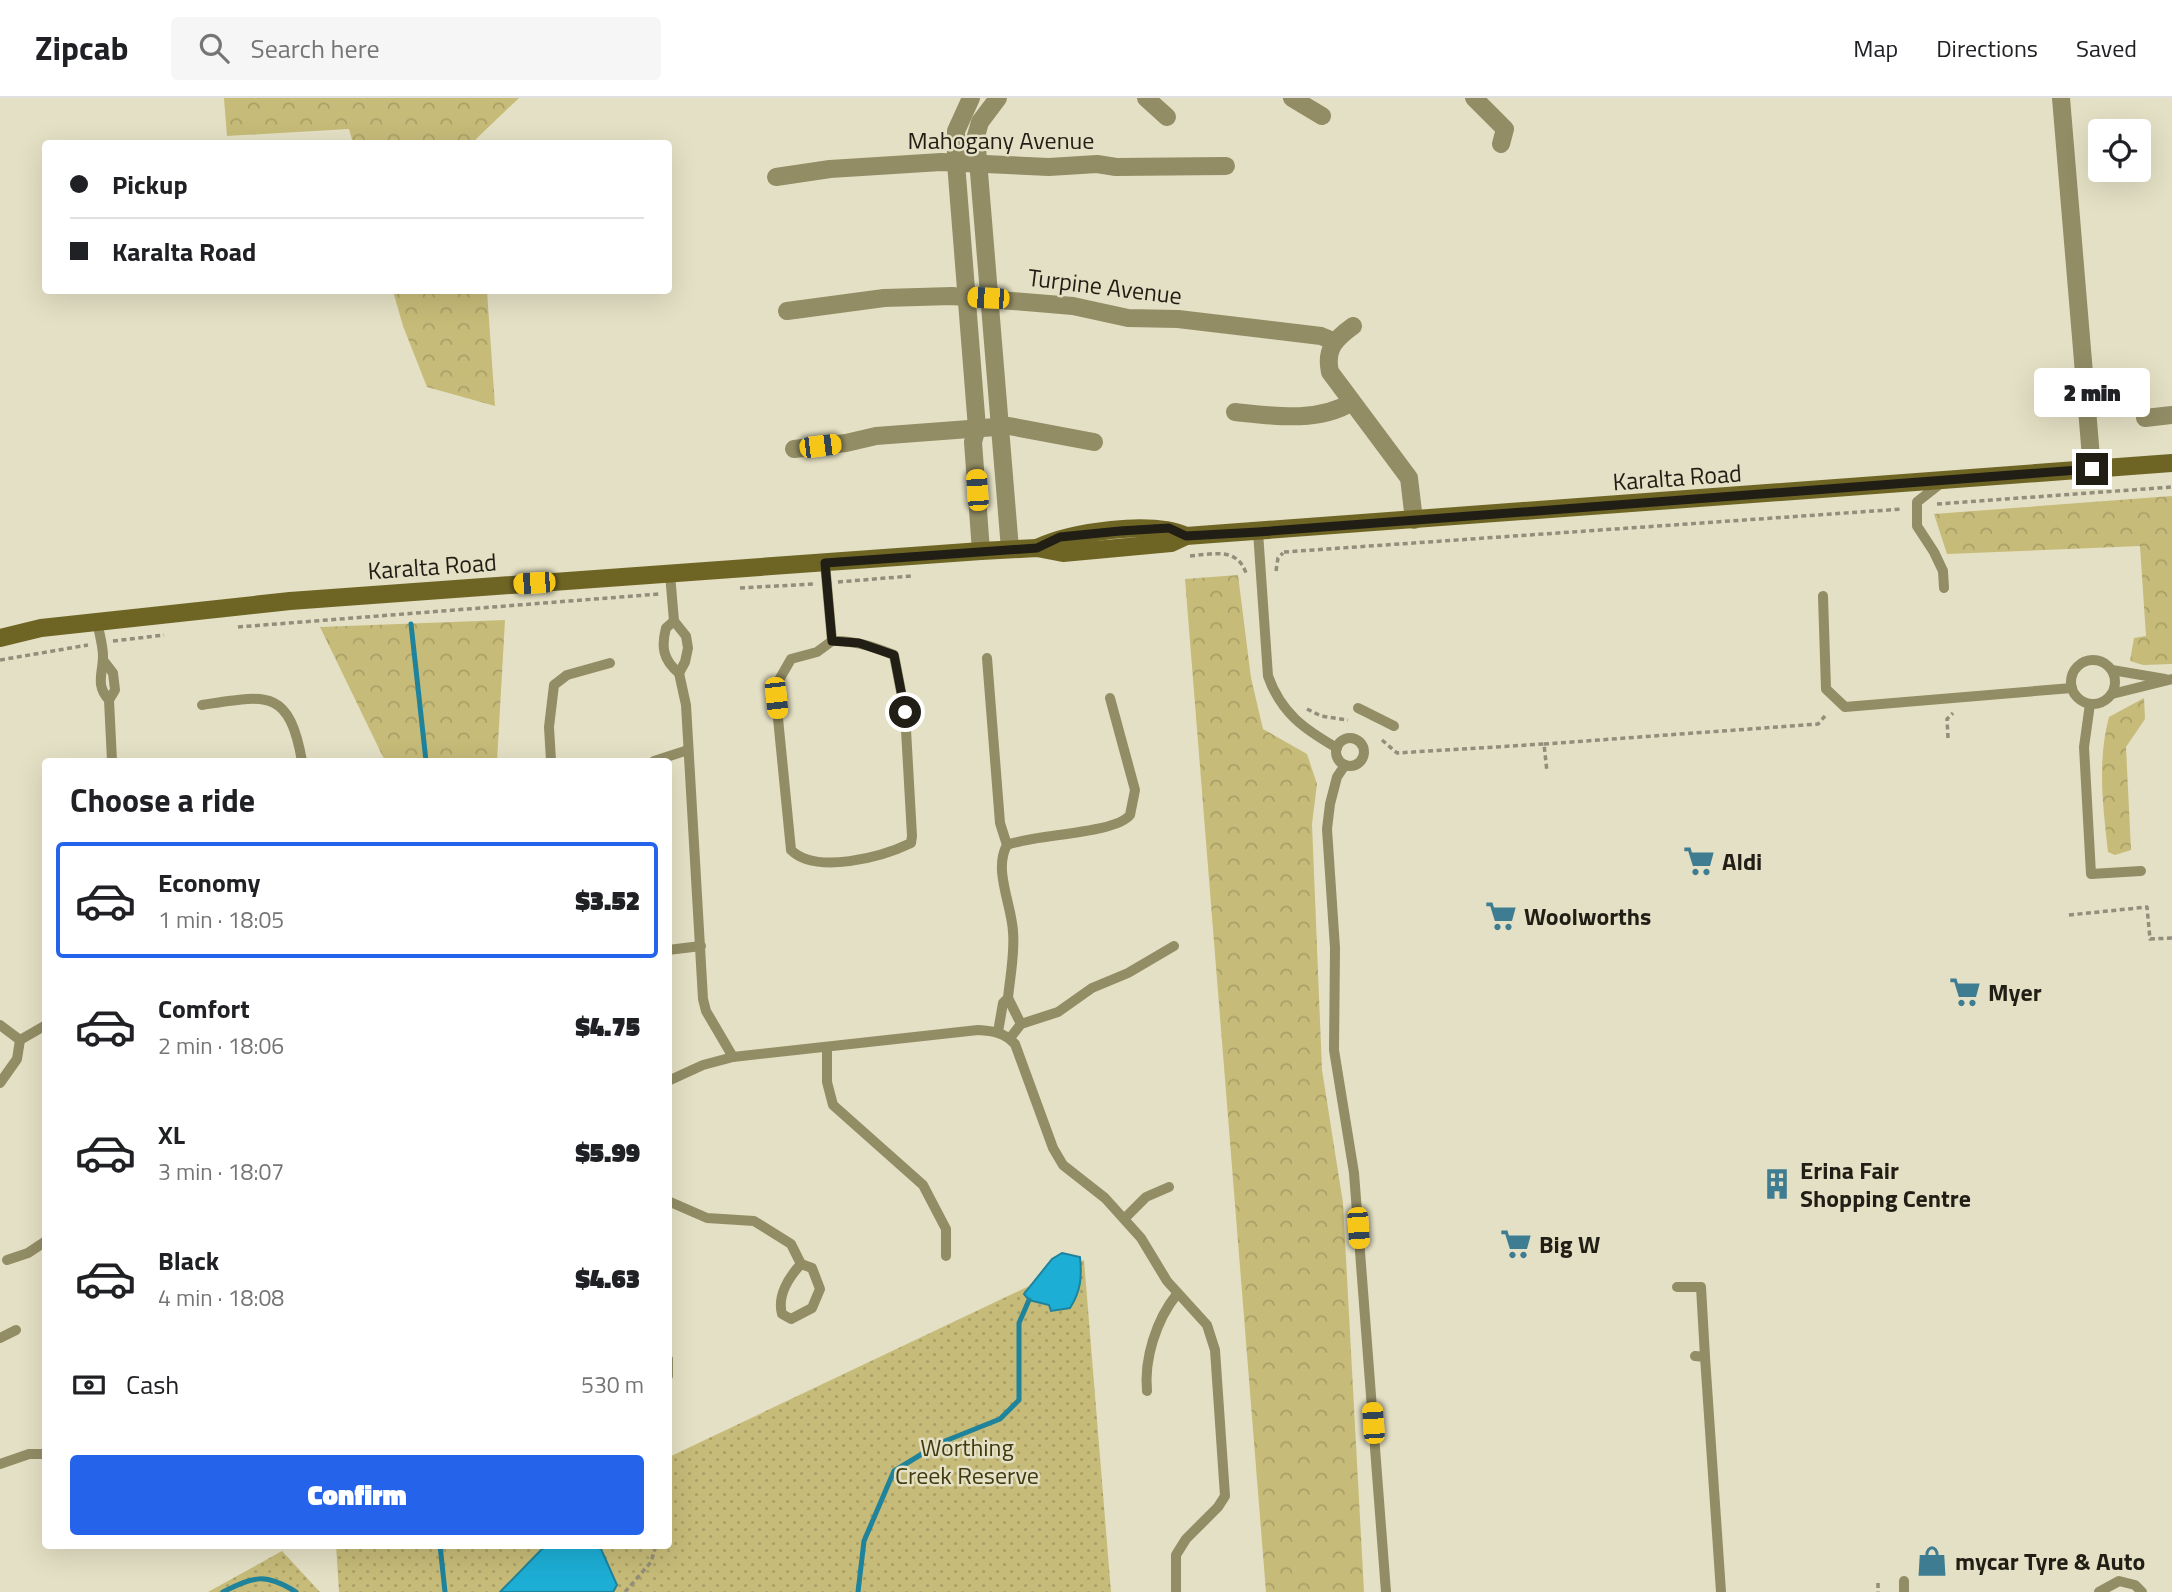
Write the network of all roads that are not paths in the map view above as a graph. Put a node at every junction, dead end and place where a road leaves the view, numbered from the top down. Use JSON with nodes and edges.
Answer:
{"nodes":[{"id":1,"x":971,"y":98,"type":"edge"},
{"id":2,"x":998,"y":98,"type":"edge"},
{"id":3,"x":1146,"y":98,"type":"edge"},
{"id":4,"x":1292,"y":98,"type":"edge"},
{"id":5,"x":1474,"y":98,"type":"edge"},
{"id":6,"x":2061,"y":98,"type":"edge"},
{"id":7,"x":1322,"y":116,"type":"dead end"},
{"id":8,"x":1167,"y":117,"type":"dead end"},
{"id":9,"x":1501,"y":144,"type":"dead end"},
{"id":10,"x":956,"y":163,"type":"junction"},
{"id":11,"x":978,"y":164,"type":"junction"},
{"id":12,"x":1226,"y":166,"type":"dead end"},
{"id":13,"x":776,"y":177,"type":"dead end"},
{"id":14,"x":966,"y":297,"type":"junction"},
{"id":15,"x":988,"y":298,"type":"junction"},
{"id":16,"x":787,"y":311,"type":"dead end"},
{"id":17,"x":1353,"y":326,"type":"dead end"},
{"id":18,"x":1333,"y":341,"type":"junction"},
{"id":19,"x":1352,"y":402,"type":"junction"},
{"id":20,"x":1235,"y":412,"type":"dead end"},
{"id":21,"x":2172,"y":415,"type":"edge"},
{"id":22,"x":2145,"y":418,"type":"dead end"},
{"id":23,"x":998,"y":427,"type":"junction"},
{"id":24,"x":976,"y":428,"type":"junction"},
{"id":25,"x":1094,"y":442,"type":"dead end"},
{"id":26,"x":794,"y":449,"type":"dead end"},
{"id":27,"x":2172,"y":463,"type":"edge"},
{"id":28,"x":2092,"y":469,"type":"junction"},
{"id":29,"x":1944,"y":481,"type":"junction"},
{"id":30,"x":1415,"y":520,"type":"junction"},
{"id":31,"x":1258,"y":532,"type":"junction"},
{"id":32,"x":1010,"y":549,"type":"junction"},
{"id":33,"x":981,"y":551,"type":"junction"},
{"id":34,"x":825,"y":563,"type":"junction"},
{"id":35,"x":670,"y":573,"type":"junction"},
{"id":36,"x":1944,"y":588,"type":"dead end"},
{"id":37,"x":1823,"y":596,"type":"dead end"},
{"id":38,"x":97,"y":621,"type":"junction"},
{"id":39,"x":674,"y":621,"type":"junction"},
{"id":40,"x":0,"y":638,"type":"edge"},
{"id":41,"x":832,"y":641,"type":"junction"},
{"id":42,"x":987,"y":658,"type":"dead end"},
{"id":43,"x":610,"y":663,"type":"dead end"},
{"id":44,"x":2112,"y":670,"type":"junction"},
{"id":45,"x":679,"y":673,"type":"junction"},
{"id":46,"x":2171,"y":679,"type":"edge"},
{"id":47,"x":2072,"y":688,"type":"junction"},
{"id":48,"x":2112,"y":694,"type":"junction"},
{"id":49,"x":1110,"y":698,"type":"dead end"},
{"id":50,"x":2090,"y":704,"type":"junction"},
{"id":51,"x":202,"y":705,"type":"dead end"},
{"id":52,"x":1357,"y":708,"type":"dead end"},
{"id":53,"x":1394,"y":726,"type":"dead end"},
{"id":54,"x":1337,"y":748,"type":"junction"},
{"id":55,"x":688,"y":750,"type":"junction"},
{"id":56,"x":112,"y":758,"type":"edge"},
{"id":57,"x":301,"y":758,"type":"edge"},
{"id":58,"x":551,"y":758,"type":"edge"},
{"id":59,"x":663,"y":758,"type":"edge"},
{"id":60,"x":1345,"y":765,"type":"junction"},
{"id":61,"x":1007,"y":845,"type":"junction"},
{"id":62,"x":2141,"y":872,"type":"dead end"},
{"id":63,"x":701,"y":946,"type":"junction"},
{"id":64,"x":1174,"y":946,"type":"dead end"},
{"id":65,"x":672,"y":950,"type":"edge"},
{"id":66,"x":1008,"y":998,"type":"junction"},
{"id":67,"x":1021,"y":1024,"type":"junction"},
{"id":68,"x":0,"y":1025,"type":"edge"},
{"id":69,"x":42,"y":1027,"type":"edge"},
{"id":70,"x":998,"y":1032,"type":"junction"},
{"id":71,"x":1010,"y":1038,"type":"junction"},
{"id":72,"x":20,"y":1040,"type":"junction"},
{"id":73,"x":827,"y":1048,"type":"junction"},
{"id":74,"x":733,"y":1057,"type":"junction"},
{"id":75,"x":672,"y":1080,"type":"edge"},
{"id":76,"x":0,"y":1083,"type":"edge"},
{"id":77,"x":1169,"y":1187,"type":"dead end"},
{"id":78,"x":672,"y":1203,"type":"edge"},
{"id":79,"x":1125,"y":1218,"type":"junction"},
{"id":80,"x":42,"y":1244,"type":"edge"},
{"id":81,"x":946,"y":1256,"type":"dead end"},
{"id":82,"x":7,"y":1260,"type":"dead end"},
{"id":83,"x":801,"y":1264,"type":"junction"},
{"id":84,"x":1677,"y":1287,"type":"dead end"},
{"id":85,"x":1177,"y":1294,"type":"junction"},
{"id":86,"x":16,"y":1330,"type":"dead end"},
{"id":87,"x":0,"y":1338,"type":"edge"},
{"id":88,"x":1147,"y":1391,"type":"dead end"},
{"id":89,"x":42,"y":1454,"type":"edge"},
{"id":90,"x":0,"y":1464,"type":"edge"},
{"id":91,"x":1176,"y":1592,"type":"edge"},
{"id":92,"x":1386,"y":1592,"type":"edge"},
{"id":93,"x":1721,"y":1592,"type":"edge"},
{"id":94,"x":2099,"y":1592,"type":"edge"},
{"id":95,"x":2142,"y":1592,"type":"edge"}],
"edges":[{"from":1,"to":10,"type":"street"},
{"from":2,"to":11,"type":"street"},
{"from":3,"to":8,"type":"street"},
{"from":4,"to":7,"type":"street"},
{"from":5,"to":9,"type":"street"},
{"from":6,"to":28,"type":"street"},
{"from":10,"to":11,"type":"street","name":"Mahogany Avenue"},
{"from":10,"to":13,"type":"street","name":"Mahogany Avenue"},
{"from":10,"to":14,"type":"street"},
{"from":11,"to":12,"type":"street","name":"Mahogany Avenue"},
{"from":11,"to":15,"type":"street"},
{"from":14,"to":15,"type":"street","name":"Turpine Avenue"},
{"from":14,"to":16,"type":"street","name":"Turpine Avenue"},
{"from":14,"to":24,"type":"street"},
{"from":15,"to":18,"type":"street","name":"Turpine Avenue"},
{"from":15,"to":23,"type":"street"},
{"from":17,"to":18,"type":"street"},
{"from":18,"to":19,"type":"street"},
{"from":19,"to":20,"type":"street"},
{"from":19,"to":30,"type":"street"},
{"from":21,"to":22,"type":"street"},
{"from":23,"to":24,"type":"street"},
{"from":23,"to":25,"type":"street"},
{"from":23,"to":32,"type":"street"},
{"from":24,"to":26,"type":"street"},
{"from":24,"to":33,"type":"street"},
{"from":27,"to":28,"type":"street","name":"Karalta Road"},
{"from":28,"to":29,"type":"street","name":"Karalta Road"},
{"from":29,"to":30,"type":"street","name":"Karalta Road"},
{"from":29,"to":36,"type":"lane"},
{"from":30,"to":31,"type":"street","name":"Karalta Road"},
{"from":31,"to":32,"type":"street","name":"Karalta Road"},
{"from":31,"to":54,"type":"lane"},
{"from":32,"to":33,"type":"street","name":"Karalta Road"},
{"from":33,"to":34,"type":"street","name":"Karalta Road"},
{"from":34,"to":35,"type":"street","name":"Karalta Road"},
{"from":34,"to":41,"type":"lane"},
{"from":35,"to":38,"type":"street","name":"Karalta Road"},
{"from":35,"to":39,"type":"lane"},
{"from":37,"to":47,"type":"lane"},
{"from":38,"to":40,"type":"street","name":"Karalta Road"},
{"from":38,"to":56,"type":"lane"},
{"from":39,"to":45,"type":"lane"},
{"from":39,"to":45,"type":"lane"},
{"from":41,"to":41,"type":"lane"},
{"from":42,"to":61,"type":"lane"},
{"from":43,"to":58,"type":"lane"},
{"from":44,"to":46,"type":"lane"},
{"from":44,"to":47,"type":"lane"},
{"from":44,"to":48,"type":"lane"},
{"from":45,"to":55,"type":"lane"},
{"from":46,"to":48,"type":"lane"},
{"from":47,"to":50,"type":"lane"},
{"from":48,"to":50,"type":"lane"},
{"from":49,"to":61,"type":"lane"},
{"from":50,"to":62,"type":"lane"},
{"from":51,"to":57,"type":"lane"},
{"from":52,"to":53,"type":"lane"},
{"from":54,"to":60,"type":"lane"},
{"from":54,"to":60,"type":"lane"},
{"from":55,"to":59,"type":"lane"},
{"from":55,"to":63,"type":"lane"},
{"from":60,"to":92,"type":"lane"},
{"from":61,"to":66,"type":"lane"},
{"from":63,"to":65,"type":"lane"},
{"from":63,"to":74,"type":"lane"},
{"from":64,"to":67,"type":"lane"},
{"from":66,"to":67,"type":"lane"},
{"from":66,"to":70,"type":"lane"},
{"from":67,"to":71,"type":"lane"},
{"from":68,"to":72,"type":"lane"},
{"from":69,"to":72,"type":"lane"},
{"from":70,"to":71,"type":"lane"},
{"from":70,"to":73,"type":"lane"},
{"from":71,"to":79,"type":"lane"},
{"from":72,"to":76,"type":"lane"},
{"from":73,"to":74,"type":"lane"},
{"from":73,"to":81,"type":"lane"},
{"from":74,"to":75,"type":"lane"},
{"from":77,"to":79,"type":"lane"},
{"from":78,"to":83,"type":"lane"},
{"from":79,"to":85,"type":"lane"},
{"from":80,"to":82,"type":"lane"},
{"from":83,"to":83,"type":"lane"},
{"from":84,"to":93,"type":"lane"},
{"from":85,"to":88,"type":"lane"},
{"from":85,"to":91,"type":"lane"},
{"from":86,"to":87,"type":"lane"},
{"from":89,"to":90,"type":"lane"},
{"from":94,"to":95,"type":"lane"}]}
